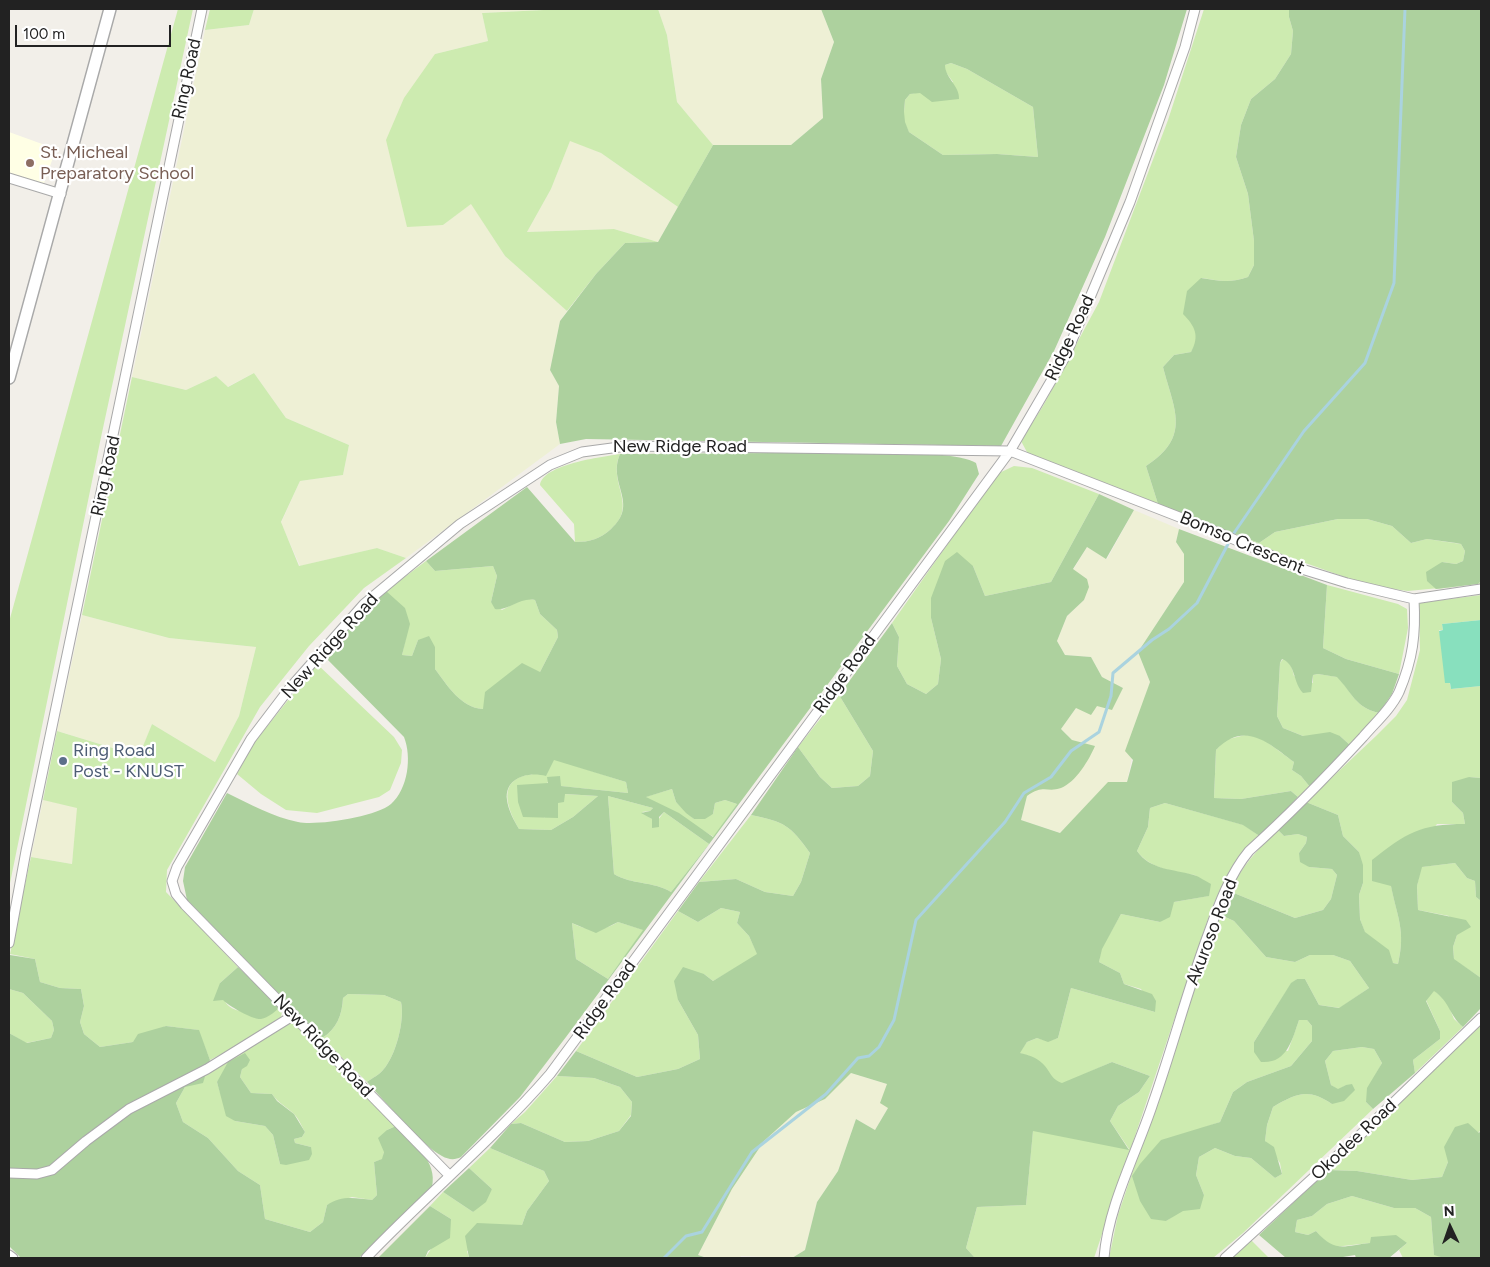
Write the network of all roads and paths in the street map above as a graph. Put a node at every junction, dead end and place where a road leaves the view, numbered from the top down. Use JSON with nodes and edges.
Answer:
{"nodes":[{"id":1,"x":110,"y":9,"type":"edge"},
{"id":2,"x":202,"y":9,"type":"edge"},
{"id":3,"x":1195,"y":9,"type":"edge"},
{"id":4,"x":9,"y":178,"type":"edge"},
{"id":5,"x":61,"y":194,"type":"junction"},
{"id":6,"x":9,"y":378,"type":"edge"},
{"id":7,"x":1010,"y":452,"type":"junction"},
{"id":8,"x":1481,"y":589,"type":"edge"},
{"id":9,"x":1414,"y":599,"type":"junction"},
{"id":10,"x":9,"y":943,"type":"edge"},
{"id":11,"x":294,"y":1015,"type":"junction"},
{"id":12,"x":1481,"y":1018,"type":"edge"},
{"id":13,"x":9,"y":1173,"type":"edge"},
{"id":14,"x":449,"y":1175,"type":"junction"},
{"id":15,"x":9,"y":1255,"type":"edge"},
{"id":16,"x":13,"y":1258,"type":"edge"},
{"id":17,"x":366,"y":1258,"type":"edge"},
{"id":18,"x":1104,"y":1258,"type":"edge"},
{"id":19,"x":1225,"y":1258,"type":"edge"}],
"edges":[{"from":1,"to":5,"type":"street"},
{"from":2,"to":10,"type":"street","name":"Ring Road"},
{"from":3,"to":7,"type":"street","name":"Ridge Road"},
{"from":4,"to":5,"type":"street"},
{"from":5,"to":6,"type":"street"},
{"from":7,"to":9,"type":"street","name":"Bomso Crescent"},
{"from":7,"to":11,"type":"street","name":"New Ridge Road"},
{"from":7,"to":14,"type":"street","name":"Ridge Road"},
{"from":8,"to":9,"type":"street","name":"Bomso Crescent"},
{"from":9,"to":18,"type":"street","name":"Akuroso Road"},
{"from":11,"to":13,"type":"street"},
{"from":11,"to":14,"type":"street","name":"New Ridge Road"},
{"from":12,"to":19,"type":"street","name":"Okodee Road"},
{"from":14,"to":17,"type":"street","name":"Ridge Road"},
{"from":15,"to":16,"type":"street"}]}
